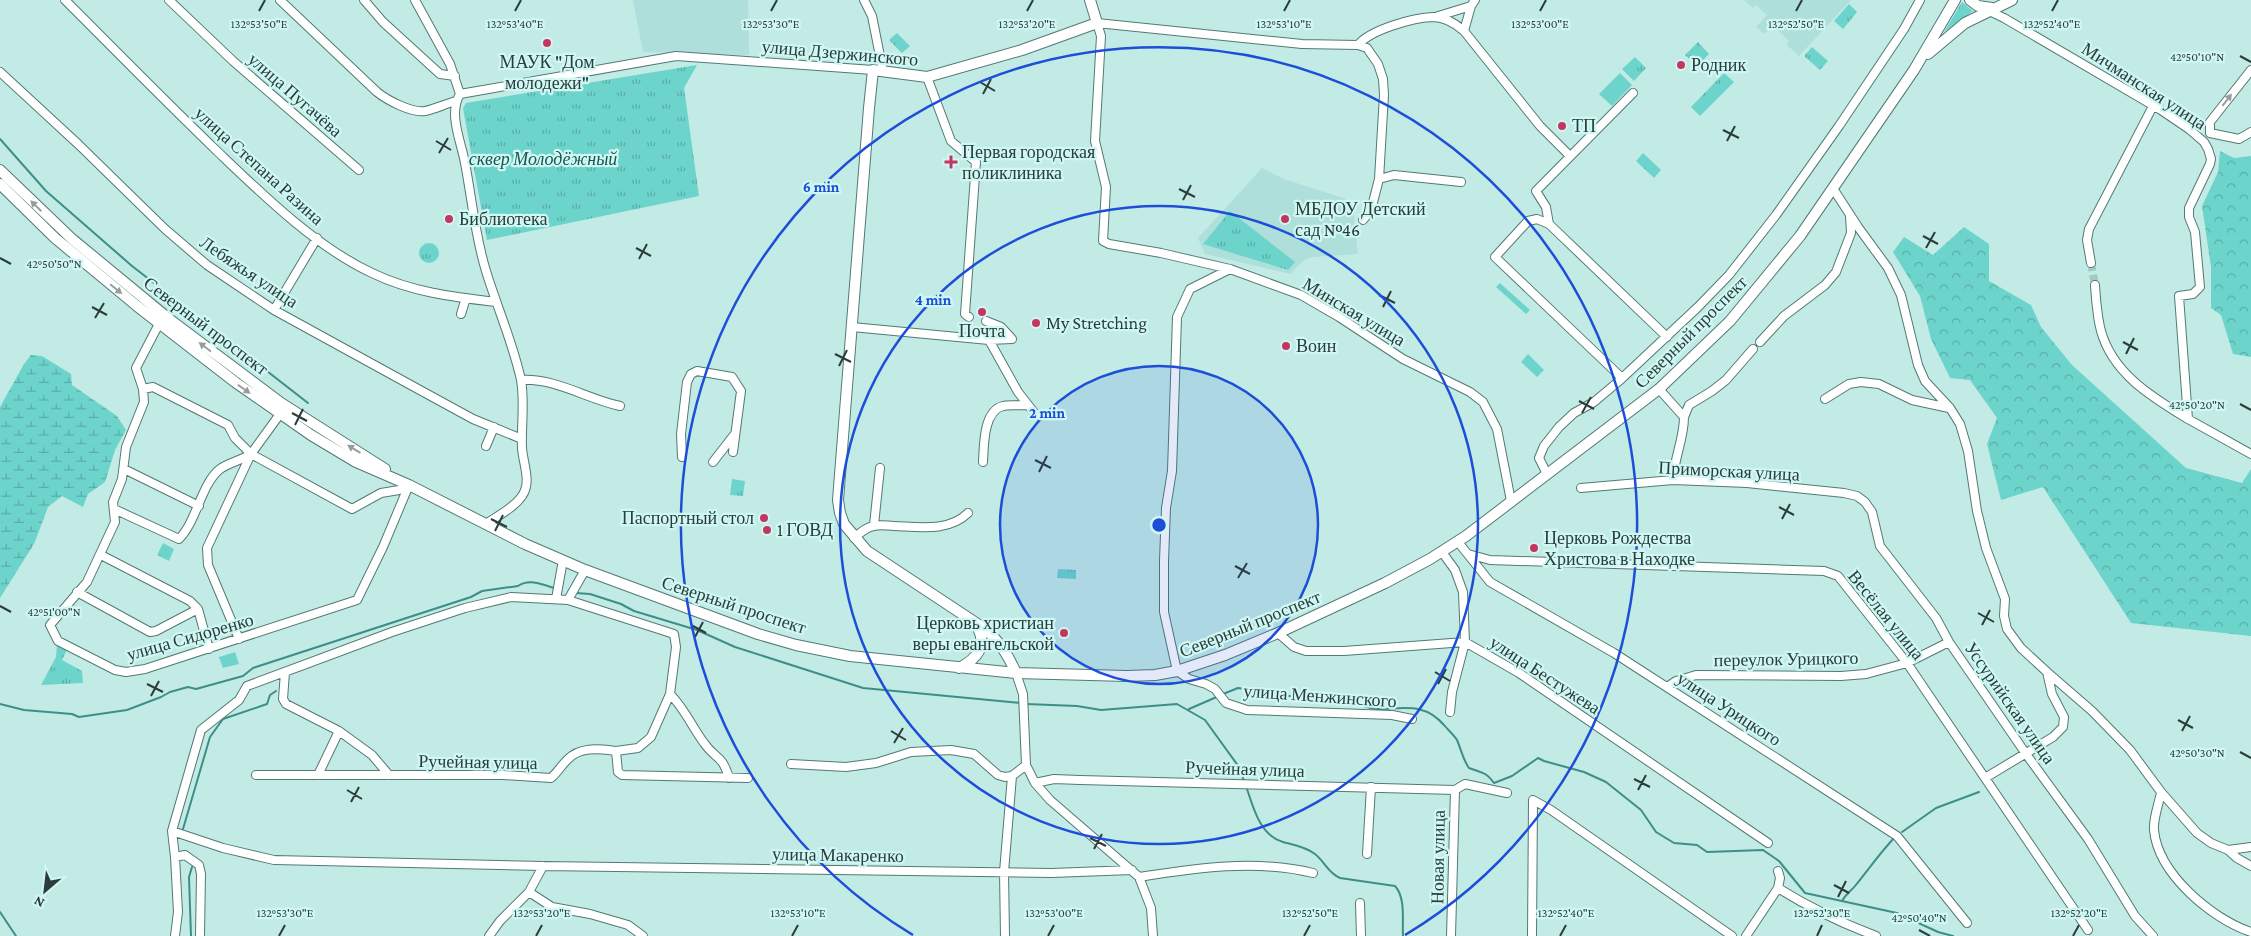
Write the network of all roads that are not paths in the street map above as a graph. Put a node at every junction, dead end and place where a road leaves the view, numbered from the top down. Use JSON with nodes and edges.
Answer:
{"nodes":[{"id":1,"x":65,"y":0,"type":"edge"},
{"id":2,"x":168,"y":0,"type":"edge"},
{"id":3,"x":280,"y":0,"type":"edge"},
{"id":4,"x":364,"y":0,"type":"edge"},
{"id":5,"x":416,"y":0,"type":"edge"},
{"id":6,"x":864,"y":0,"type":"edge"},
{"id":7,"x":1090,"y":0,"type":"edge"},
{"id":8,"x":1920,"y":0,"type":"edge"},
{"id":9,"x":1955,"y":0,"type":"edge"},
{"id":10,"x":2012,"y":0,"type":"edge"},
{"id":11,"x":1473,"y":3,"type":"edge"},
{"id":12,"x":2003,"y":3,"type":"edge"},
{"id":13,"x":1979,"y":5,"type":"edge"},
{"id":14,"x":1432,"y":17,"type":"junction"},
{"id":15,"x":1097,"y":23,"type":"junction"},
{"id":16,"x":1464,"y":31,"type":"junction"},
{"id":17,"x":1360,"y":45,"type":"junction"},
{"id":18,"x":1914,"y":70,"type":"junction"},
{"id":19,"x":2251,"y":70,"type":"edge"},
{"id":20,"x":878,"y":71,"type":"junction"},
{"id":21,"x":0,"y":72,"type":"edge"},
{"id":22,"x":455,"y":76,"type":"junction"},
{"id":23,"x":927,"y":77,"type":"junction"},
{"id":24,"x":1633,"y":92,"type":"dead end"},
{"id":25,"x":460,"y":94,"type":"junction"},
{"id":26,"x":456,"y":102,"type":"junction"},
{"id":27,"x":2153,"y":106,"type":"junction"},
{"id":28,"x":2251,"y":132,"type":"edge"},
{"id":29,"x":1570,"y":156,"type":"junction"},
{"id":30,"x":0,"y":170,"type":"edge"},
{"id":31,"x":359,"y":170,"type":"dead end"},
{"id":32,"x":1379,"y":179,"type":"junction"},
{"id":33,"x":1461,"y":182,"type":"dead end"},
{"id":34,"x":0,"y":184,"type":"edge"},
{"id":35,"x":1834,"y":190,"type":"junction"},
{"id":36,"x":1850,"y":215,"type":"junction"},
{"id":37,"x":1364,"y":220,"type":"dead end"},
{"id":38,"x":1549,"y":224,"type":"junction"},
{"id":39,"x":317,"y":238,"type":"junction"},
{"id":40,"x":68,"y":243,"type":"junction"},
{"id":41,"x":2091,"y":263,"type":"tunnel mouth"},
{"id":42,"x":1230,"y":270,"type":"junction"},
{"id":43,"x":2094,"y":285,"type":"tunnel mouth"},
{"id":44,"x":466,"y":298,"type":"junction"},
{"id":45,"x":496,"y":302,"type":"junction"},
{"id":46,"x":274,"y":310,"type":"junction"},
{"id":47,"x":461,"y":314,"type":"dead end"},
{"id":48,"x":969,"y":317,"type":"dead end"},
{"id":49,"x":161,"y":319,"type":"junction"},
{"id":50,"x":986,"y":321,"type":"dead end"},
{"id":51,"x":852,"y":327,"type":"junction"},
{"id":52,"x":1667,"y":337,"type":"junction"},
{"id":53,"x":989,"y":340,"type":"junction"},
{"id":54,"x":1760,"y":342,"type":"dead end"},
{"id":55,"x":1753,"y":349,"type":"dead end"},
{"id":56,"x":1622,"y":378,"type":"junction"},
{"id":57,"x":521,"y":380,"type":"junction"},
{"id":58,"x":143,"y":389,"type":"junction"},
{"id":59,"x":1659,"y":390,"type":"junction"},
{"id":60,"x":1825,"y":399,"type":"dead end"},
{"id":61,"x":1027,"y":405,"type":"junction"},
{"id":62,"x":620,"y":406,"type":"dead end"},
{"id":63,"x":1950,"y":408,"type":"junction"},
{"id":64,"x":280,"y":414,"type":"junction"},
{"id":65,"x":1036,"y":414,"type":"dead end"},
{"id":66,"x":1684,"y":417,"type":"junction"},
{"id":67,"x":2188,"y":419,"type":"junction"},
{"id":68,"x":494,"y":427,"type":"junction"},
{"id":69,"x":735,"y":433,"type":"junction"},
{"id":70,"x":522,"y":438,"type":"junction"},
{"id":71,"x":486,"y":446,"type":"dead end"},
{"id":72,"x":733,"y":452,"type":"dead end"},
{"id":73,"x":252,"y":454,"type":"junction"},
{"id":74,"x":2251,"y":454,"type":"edge"},
{"id":75,"x":682,"y":457,"type":"dead end"},
{"id":76,"x":713,"y":462,"type":"dead end"},
{"id":77,"x":983,"y":462,"type":"dead end"},
{"id":78,"x":880,"y":468,"type":"dead end"},
{"id":79,"x":124,"y":469,"type":"junction"},
{"id":80,"x":1547,"y":474,"type":"junction"},
{"id":81,"x":1673,"y":480,"type":"junction"},
{"id":82,"x":409,"y":485,"type":"junction"},
{"id":83,"x":1582,"y":488,"type":"dead end"},
{"id":84,"x":1844,"y":493,"type":"joint"},
{"id":85,"x":1511,"y":501,"type":"junction"},
{"id":86,"x":199,"y":506,"type":"junction"},
{"id":87,"x":114,"y":509,"type":"junction"},
{"id":88,"x":968,"y":513,"type":"dead end"},
{"id":89,"x":486,"y":524,"type":"junction"},
{"id":90,"x":874,"y":526,"type":"junction"},
{"id":91,"x":854,"y":538,"type":"junction"},
{"id":92,"x":1458,"y":542,"type":"junction"},
{"id":93,"x":1442,"y":552,"type":"junction"},
{"id":94,"x":1468,"y":554,"type":"junction"},
{"id":95,"x":101,"y":555,"type":"junction"},
{"id":96,"x":563,"y":560,"type":"junction"},
{"id":97,"x":585,"y":570,"type":"junction"},
{"id":98,"x":77,"y":592,"type":"junction"},
{"id":99,"x":558,"y":592,"type":"junction"},
{"id":100,"x":569,"y":596,"type":"junction"},
{"id":101,"x":198,"y":609,"type":"junction"},
{"id":102,"x":974,"y":622,"type":"junction"},
{"id":103,"x":1278,"y":633,"type":"junction"},
{"id":104,"x":239,"y":639,"type":"junction"},
{"id":105,"x":1465,"y":642,"type":"junction"},
{"id":106,"x":1949,"y":642,"type":"junction"},
{"id":107,"x":209,"y":649,"type":"junction"},
{"id":108,"x":1907,"y":663,"type":"junction"},
{"id":109,"x":958,"y":668,"type":"junction"},
{"id":110,"x":1177,"y":670,"type":"junction"},
{"id":111,"x":285,"y":672,"type":"junction"},
{"id":112,"x":2047,"y":672,"type":"junction"},
{"id":113,"x":1016,"y":673,"type":"junction"},
{"id":114,"x":1667,"y":687,"type":"junction"},
{"id":115,"x":670,"y":694,"type":"junction"},
{"id":116,"x":1450,"y":712,"type":"dead end"},
{"id":117,"x":1412,"y":719,"type":"dead end"},
{"id":118,"x":339,"y":731,"type":"junction"},
{"id":119,"x":616,"y":752,"type":"junction"},
{"id":120,"x":2026,"y":754,"type":"junction"},
{"id":121,"x":791,"y":764,"type":"dead end"},
{"id":122,"x":1026,"y":765,"type":"junction"},
{"id":123,"x":256,"y":775,"type":"dead end"},
{"id":124,"x":318,"y":775,"type":"junction"},
{"id":125,"x":389,"y":775,"type":"junction"},
{"id":126,"x":1012,"y":776,"type":"junction"},
{"id":127,"x":729,"y":778,"type":"junction"},
{"id":128,"x":748,"y":778,"type":"dead end"},
{"id":129,"x":1985,"y":778,"type":"junction"},
{"id":130,"x":1035,"y":783,"type":"junction"},
{"id":131,"x":1372,"y":787,"type":"junction"},
{"id":132,"x":1454,"y":790,"type":"junction"},
{"id":133,"x":2161,"y":792,"type":"junction"},
{"id":134,"x":1508,"y":793,"type":"dead end"},
{"id":135,"x":172,"y":831,"type":"junction"},
{"id":136,"x":1768,"y":843,"type":"dead end"},
{"id":137,"x":2251,"y":847,"type":"edge"},
{"id":138,"x":2228,"y":850,"type":"junction"},
{"id":139,"x":1367,"y":854,"type":"dead end"},
{"id":140,"x":175,"y":857,"type":"junction"},
{"id":141,"x":543,"y":866,"type":"junction"},
{"id":142,"x":2251,"y":866,"type":"edge"},
{"id":143,"x":1132,"y":870,"type":"junction"},
{"id":144,"x":1004,"y":872,"type":"junction"},
{"id":145,"x":1778,"y":872,"type":"dead end"},
{"id":146,"x":1313,"y":874,"type":"dead end"},
{"id":147,"x":1139,"y":877,"type":"junction"},
{"id":148,"x":1778,"y":888,"type":"junction"},
{"id":149,"x":529,"y":892,"type":"junction"},
{"id":150,"x":1360,"y":903,"type":"dead end"},
{"id":151,"x":1968,"y":923,"type":"dead end"},
{"id":152,"x":2088,"y":930,"type":"dead end"},
{"id":153,"x":2251,"y":932,"type":"edge"},
{"id":154,"x":175,"y":936,"type":"edge"},
{"id":155,"x":200,"y":936,"type":"edge"},
{"id":156,"x":489,"y":936,"type":"edge"},
{"id":157,"x":643,"y":936,"type":"edge"},
{"id":158,"x":1005,"y":936,"type":"edge"},
{"id":159,"x":1153,"y":936,"type":"edge"},
{"id":160,"x":1360,"y":936,"type":"edge"},
{"id":161,"x":1451,"y":936,"type":"edge"},
{"id":162,"x":1532,"y":936,"type":"edge"},
{"id":163,"x":1732,"y":936,"type":"edge"},
{"id":164,"x":1746,"y":936,"type":"edge"},
{"id":165,"x":1876,"y":936,"type":"edge"},
{"id":166,"x":2153,"y":936,"type":"edge"}],
"edges":[{"from":1,"to":39,"type":"street","name":"улица Степана Разина"},
{"from":2,"to":31,"type":"street","name":"улица Пугачёва"},
{"from":3,"to":26,"type":"street"},
{"from":4,"to":22,"type":"street"},
{"from":5,"to":22,"type":"street"},
{"from":6,"to":20,"type":"street"},
{"from":7,"to":15,"type":"main road"},
{"from":8,"to":52,"type":"street"},
{"from":9,"to":18,"type":"main road"},
{"from":10,"to":12,"type":"main road"},
{"from":11,"to":14,"type":"street"},
{"from":11,"to":16,"type":"street"},
{"from":12,"to":13,"type":"main road"},
{"from":13,"to":18,"type":"main road"},
{"from":13,"to":27,"type":"street","name":"Мичманская улица"},
{"from":14,"to":16,"type":"street"},
{"from":14,"to":17,"type":"street"},
{"from":15,"to":17,"type":"street","name":"улица Дзержинского"},
{"from":15,"to":23,"type":"main road","name":"улица Дзержинского"},
{"from":15,"to":42,"type":"street","name":"Минская улица"},
{"from":16,"to":29,"type":"street"},
{"from":17,"to":32,"type":"street"},
{"from":18,"to":35,"type":"main road","name":"Северный проспект"},
{"from":28,"to":19,"type":"street","one_way":true},
{"from":20,"to":23,"type":"main road","name":"улица Дзержинского"},
{"from":20,"to":25,"type":"street","name":"улица Дзержинского"},
{"from":20,"to":51,"type":"main road"},
{"from":21,"to":46,"type":"street","name":"Лебяжья улица"},
{"from":22,"to":25,"type":"street"},
{"from":23,"to":48,"type":"street"},
{"from":24,"to":29,"type":"street"},
{"from":25,"to":26,"type":"street"},
{"from":26,"to":45,"type":"street"},
{"from":27,"to":41,"type":"street"},
{"from":27,"to":67,"type":"street","name":"Мичманская улица"},
{"from":29,"to":38,"type":"street"},
{"from":40,"to":30,"type":"main road","name":"Северный проспект","one_way":true},
{"from":32,"to":33,"type":"street"},
{"from":32,"to":37,"type":"street"},
{"from":34,"to":40,"type":"main road","name":"Северный проспект"},
{"from":35,"to":36,"type":"street"},
{"from":35,"to":59,"type":"main road","name":"Северный проспект"},
{"from":36,"to":54,"type":"street"},
{"from":36,"to":63,"type":"street"},
{"from":38,"to":52,"type":"street"},
{"from":38,"to":56,"type":"street"},
{"from":39,"to":44,"type":"street","name":"улица Степана Разина"},
{"from":39,"to":46,"type":"street"},
{"from":40,"to":49,"type":"main road","name":"Северный проспект"},
{"from":42,"to":85,"type":"street","name":"Минская улица"},
{"from":42,"to":110,"type":"street"},
{"from":43,"to":67,"type":"street"},
{"from":44,"to":45,"type":"street","name":"улица Степана Разина"},
{"from":44,"to":47,"type":"street"},
{"from":45,"to":57,"type":"street"},
{"from":46,"to":68,"type":"street","name":"Лебяжья улица"},
{"from":49,"to":58,"type":"street","name":"улица Сидоренко"},
{"from":49,"to":64,"type":"main road","name":"Северный проспект","one_way":true},
{"from":82,"to":49,"type":"main road","name":"Северный проспект","one_way":true},
{"from":50,"to":53,"type":"street"},
{"from":51,"to":53,"type":"street"},
{"from":51,"to":91,"type":"main road"},
{"from":52,"to":56,"type":"street"},
{"from":53,"to":61,"type":"street"},
{"from":55,"to":66,"type":"street"},
{"from":56,"to":80,"type":"street"},
{"from":57,"to":62,"type":"street"},
{"from":57,"to":70,"type":"street"},
{"from":58,"to":73,"type":"street"},
{"from":58,"to":79,"type":"street","name":"улица Сидоренко"},
{"from":59,"to":66,"type":"street"},
{"from":59,"to":80,"type":"main road","name":"Северный проспект"},
{"from":60,"to":63,"type":"street"},
{"from":61,"to":65,"type":"street"},
{"from":61,"to":77,"type":"street"},
{"from":63,"to":112,"type":"street"},
{"from":64,"to":73,"type":"street"},
{"from":64,"to":82,"type":"main road","name":"Северный проспект"},
{"from":66,"to":81,"type":"street"},
{"from":67,"to":74,"type":"street"},
{"from":68,"to":70,"type":"street","name":"Лебяжья улица"},
{"from":68,"to":71,"type":"street"},
{"from":69,"to":72,"type":"street"},
{"from":69,"to":75,"type":"street"},
{"from":69,"to":76,"type":"street"},
{"from":70,"to":89,"type":"street"},
{"from":73,"to":82,"type":"street"},
{"from":73,"to":86,"type":"street"},
{"from":73,"to":104,"type":"street"},
{"from":78,"to":90,"type":"street"},
{"from":79,"to":86,"type":"street"},
{"from":79,"to":87,"type":"street","name":"улица Сидоренко"},
{"from":80,"to":85,"type":"main road","name":"Северный проспект"},
{"from":81,"to":83,"type":"street","name":"Приморская улица"},
{"from":81,"to":84,"type":"street","name":"Приморская улица"},
{"from":82,"to":89,"type":"main road","name":"Северный проспект"},
{"from":82,"to":104,"type":"street","name":"улица Сидоренко"},
{"from":84,"to":106,"type":"street","name":"Уссурийская улица"},
{"from":85,"to":92,"type":"main road","name":"Северный проспект"},
{"from":86,"to":87,"type":"street"},
{"from":87,"to":95,"type":"street","name":"улица Сидоренко"},
{"from":88,"to":90,"type":"street"},
{"from":89,"to":96,"type":"main road","name":"Северный проспект"},
{"from":90,"to":91,"type":"street"},
{"from":91,"to":102,"type":"main road"},
{"from":92,"to":93,"type":"main road","name":"Северный проспект"},
{"from":92,"to":94,"type":"street","name":"улица Урицкого"},
{"from":93,"to":103,"type":"main road","name":"Северный проспект"},
{"from":93,"to":105,"type":"street"},
{"from":94,"to":108,"type":"street","name":"Весёлая улица"},
{"from":94,"to":114,"type":"street","name":"улица Урицкого"},
{"from":95,"to":98,"type":"street","name":"улица Сидоренко"},
{"from":95,"to":101,"type":"street"},
{"from":96,"to":97,"type":"main road","name":"Северный проспект"},
{"from":96,"to":99,"type":"street"},
{"from":97,"to":100,"type":"street"},
{"from":97,"to":109,"type":"main road","name":"Северный проспект"},
{"from":98,"to":101,"type":"street"},
{"from":98,"to":107,"type":"street","name":"улица Сидоренко"},
{"from":99,"to":100,"type":"street"},
{"from":99,"to":111,"type":"street"},
{"from":100,"to":115,"type":"street","name":"Ручейная улица"},
{"from":101,"to":107,"type":"street"},
{"from":102,"to":109,"type":"main road"},
{"from":102,"to":113,"type":"main road"},
{"from":103,"to":105,"type":"street","name":"улица Бестужева"},
{"from":103,"to":110,"type":"main road","name":"Северный проспект"},
{"from":104,"to":107,"type":"street","name":"улица Сидоренко"},
{"from":105,"to":116,"type":"street"},
{"from":105,"to":136,"type":"street","name":"улица Бестужева"},
{"from":106,"to":108,"type":"street","name":"переулок Урицкого"},
{"from":106,"to":120,"type":"street","name":"Уссурийская улица"},
{"from":108,"to":114,"type":"street","name":"переулок Урицкого"},
{"from":108,"to":129,"type":"street","name":"Весёлая улица"},
{"from":109,"to":113,"type":"main road","name":"Северный проспект"},
{"from":110,"to":113,"type":"main road","name":"Северный проспект"},
{"from":110,"to":117,"type":"street","name":"улица Менжинского"},
{"from":111,"to":118,"type":"street"},
{"from":111,"to":135,"type":"street"},
{"from":112,"to":120,"type":"street"},
{"from":112,"to":133,"type":"street"},
{"from":113,"to":122,"type":"street"},
{"from":114,"to":151,"type":"street","name":"улица Урицкого"},
{"from":115,"to":119,"type":"street","name":"Ручейная улица"},
{"from":115,"to":127,"type":"street"},
{"from":118,"to":124,"type":"street"},
{"from":118,"to":125,"type":"street"},
{"from":119,"to":125,"type":"street","name":"Ручейная улица"},
{"from":119,"to":127,"type":"street"},
{"from":120,"to":129,"type":"street"},
{"from":120,"to":166,"type":"street","name":"Уссурийская улица"},
{"from":121,"to":126,"type":"street"},
{"from":122,"to":126,"type":"street"},
{"from":122,"to":130,"type":"street"},
{"from":123,"to":124,"type":"street","name":"Ручейная улица"},
{"from":124,"to":125,"type":"street","name":"Ручейная улица"},
{"from":126,"to":144,"type":"street"},
{"from":127,"to":128,"type":"street"},
{"from":129,"to":152,"type":"street","name":"Весёлая улица"},
{"from":130,"to":131,"type":"street","name":"Ручейная улица"},
{"from":130,"to":143,"type":"street"},
{"from":131,"to":132,"type":"street","name":"Ручейная улица"},
{"from":131,"to":139,"type":"street"},
{"from":132,"to":134,"type":"street","name":"Новая улица"},
{"from":132,"to":161,"type":"street","name":"Новая улица"},
{"from":133,"to":138,"type":"street"},
{"from":133,"to":153,"type":"street"},
{"from":135,"to":140,"type":"street"},
{"from":135,"to":141,"type":"street","name":"улица Макаренко"},
{"from":137,"to":138,"type":"street"},
{"from":138,"to":142,"type":"street"},
{"from":140,"to":154,"type":"street"},
{"from":140,"to":155,"type":"street"},
{"from":141,"to":144,"type":"street","name":"улица Макаренко"},
{"from":141,"to":149,"type":"street"},
{"from":143,"to":144,"type":"street","name":"улица Макаренко"},
{"from":143,"to":147,"type":"street"},
{"from":144,"to":158,"type":"street"},
{"from":145,"to":148,"type":"street"},
{"from":146,"to":147,"type":"street"},
{"from":147,"to":159,"type":"street"},
{"from":148,"to":164,"type":"street"},
{"from":148,"to":165,"type":"street"},
{"from":149,"to":156,"type":"street"},
{"from":149,"to":157,"type":"street"},
{"from":150,"to":160,"type":"street"},
{"from":162,"to":163,"type":"street"}]}
